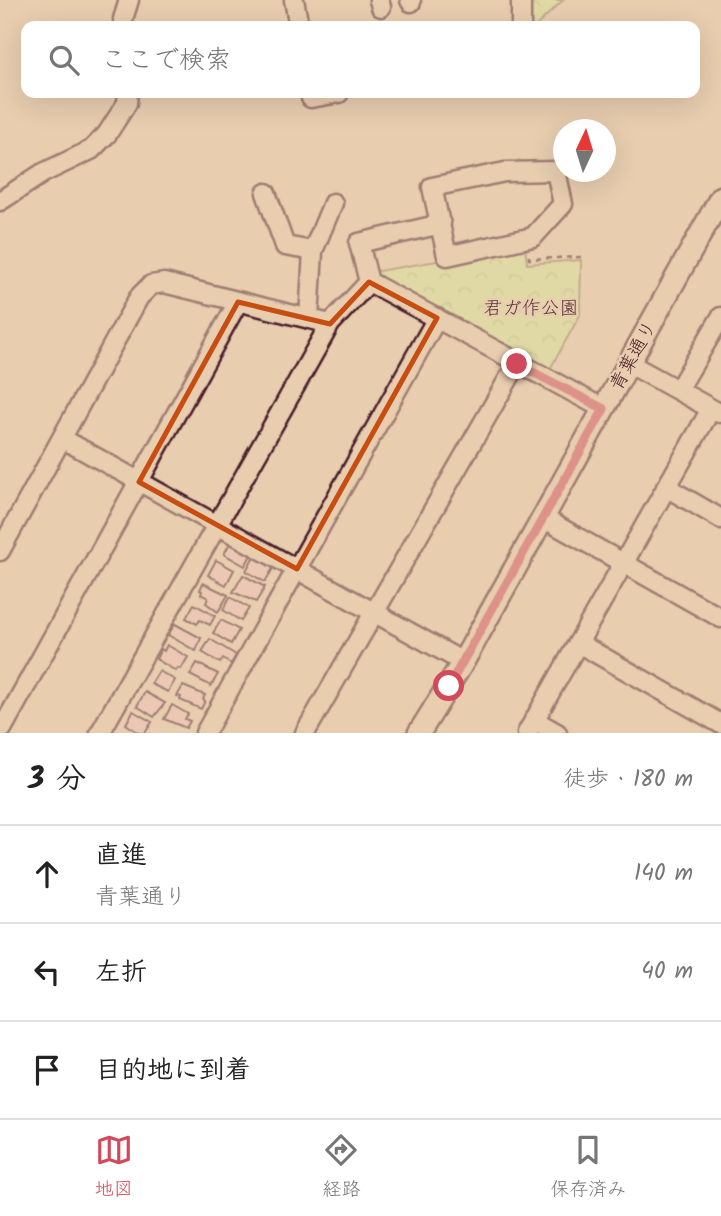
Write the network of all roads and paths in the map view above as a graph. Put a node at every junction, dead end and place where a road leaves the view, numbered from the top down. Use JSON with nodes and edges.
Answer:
{"nodes":[{"id":1,"x":130,"y":0,"type":"edge"},
{"id":2,"x":294,"y":0,"type":"edge"},
{"id":3,"x":521,"y":0,"type":"edge"},
{"id":4,"x":123,"y":21,"type":"edge"},
{"id":5,"x":298,"y":21,"type":"edge"},
{"id":6,"x":521,"y":21,"type":"edge"},
{"id":7,"x":128,"y":98,"type":"edge"},
{"id":8,"x":266,"y":192,"type":"dead end"},
{"id":9,"x":721,"y":197,"type":"edge"},
{"id":10,"x":0,"y":201,"type":"edge"},
{"id":11,"x":333,"y":203,"type":"dead end"},
{"id":12,"x":441,"y":224,"type":"junction"},
{"id":13,"x":526,"y":238,"type":"junction"},
{"id":14,"x":313,"y":251,"type":"junction"},
{"id":15,"x":581,"y":257,"type":"dead end"},
{"id":16,"x":369,"y":282,"type":"junction"},
{"id":17,"x":238,"y":302,"type":"junction"},
{"id":18,"x":721,"y":317,"type":"edge"},
{"id":19,"x":437,"y":318,"type":"junction"},
{"id":20,"x":309,"y":319,"type":"junction"},
{"id":21,"x":330,"y":324,"type":"junction"},
{"id":22,"x":517,"y":364,"type":"junction"},
{"id":23,"x":630,"y":364,"type":"junction"},
{"id":24,"x":678,"y":390,"type":"junction"},
{"id":25,"x":604,"y":409,"type":"junction"},
{"id":26,"x":716,"y":412,"type":"edge"},
{"id":27,"x":63,"y":439,"type":"junction"},
{"id":28,"x":139,"y":482,"type":"junction"},
{"id":29,"x":666,"y":487,"type":"junction"},
{"id":30,"x":543,"y":519,"type":"junction"},
{"id":31,"x":721,"y":519,"type":"edge"},
{"id":32,"x":217,"y":525,"type":"junction"},
{"id":33,"x":0,"y":551,"type":"edge"},
{"id":34,"x":623,"y":563,"type":"junction"},
{"id":35,"x":297,"y":569,"type":"junction"},
{"id":36,"x":374,"y":612,"type":"junction"},
{"id":37,"x":721,"y":618,"type":"edge"},
{"id":38,"x":578,"y":643,"type":"junction"},
{"id":39,"x":463,"y":662,"type":"junction"},
{"id":40,"x":721,"y":724,"type":"edge"},
{"id":41,"x":531,"y":727,"type":"edge"},
{"id":42,"x":4,"y":730,"type":"edge"},
{"id":43,"x":100,"y":733,"type":"edge"},
{"id":44,"x":205,"y":733,"type":"edge"},
{"id":45,"x":305,"y":733,"type":"edge"},
{"id":46,"x":419,"y":733,"type":"edge"},
{"id":47,"x":557,"y":733,"type":"edge"}],
"edges":[{"from":1,"to":4,"type":"street"},
{"from":2,"to":5,"type":"street"},
{"from":3,"to":6,"type":"street"},
{"from":7,"to":10,"type":"street"},
{"from":8,"to":14,"type":"street"},
{"from":9,"to":23,"type":"street","name":"青葉通り"},
{"from":11,"to":14,"type":"street"},
{"from":12,"to":13,"type":"street"},
{"from":12,"to":13,"type":"street"},
{"from":12,"to":16,"type":"street"},
{"from":13,"to":15,"type":"path"},
{"from":14,"to":20,"type":"street"},
{"from":16,"to":19,"type":"street"},
{"from":16,"to":21,"type":"street"},
{"from":17,"to":20,"type":"street"},
{"from":17,"to":27,"type":"street"},
{"from":17,"to":28,"type":"street"},
{"from":18,"to":24,"type":"street"},
{"from":19,"to":22,"type":"street"},
{"from":19,"to":35,"type":"street"},
{"from":20,"to":21,"type":"street"},
{"from":21,"to":32,"type":"street"},
{"from":22,"to":25,"type":"street"},
{"from":22,"to":36,"type":"street"},
{"from":23,"to":24,"type":"street"},
{"from":23,"to":25,"type":"street","name":"青葉通り"},
{"from":24,"to":26,"type":"street"},
{"from":25,"to":30,"type":"street","name":"青葉通り"},
{"from":26,"to":29,"type":"street"},
{"from":27,"to":28,"type":"street"},
{"from":27,"to":33,"type":"street"},
{"from":28,"to":32,"type":"street"},
{"from":28,"to":42,"type":"street"},
{"from":29,"to":31,"type":"street"},
{"from":29,"to":34,"type":"street"},
{"from":30,"to":34,"type":"street"},
{"from":30,"to":39,"type":"street","name":"青葉通り"},
{"from":32,"to":35,"type":"street"},
{"from":32,"to":43,"type":"street"},
{"from":34,"to":37,"type":"street"},
{"from":34,"to":38,"type":"street"},
{"from":35,"to":36,"type":"street"},
{"from":35,"to":44,"type":"street"},
{"from":36,"to":39,"type":"street"},
{"from":36,"to":45,"type":"street"},
{"from":38,"to":40,"type":"street"},
{"from":38,"to":41,"type":"street"},
{"from":39,"to":46,"type":"street","name":"青葉通り"},
{"from":41,"to":47,"type":"street"}]}
